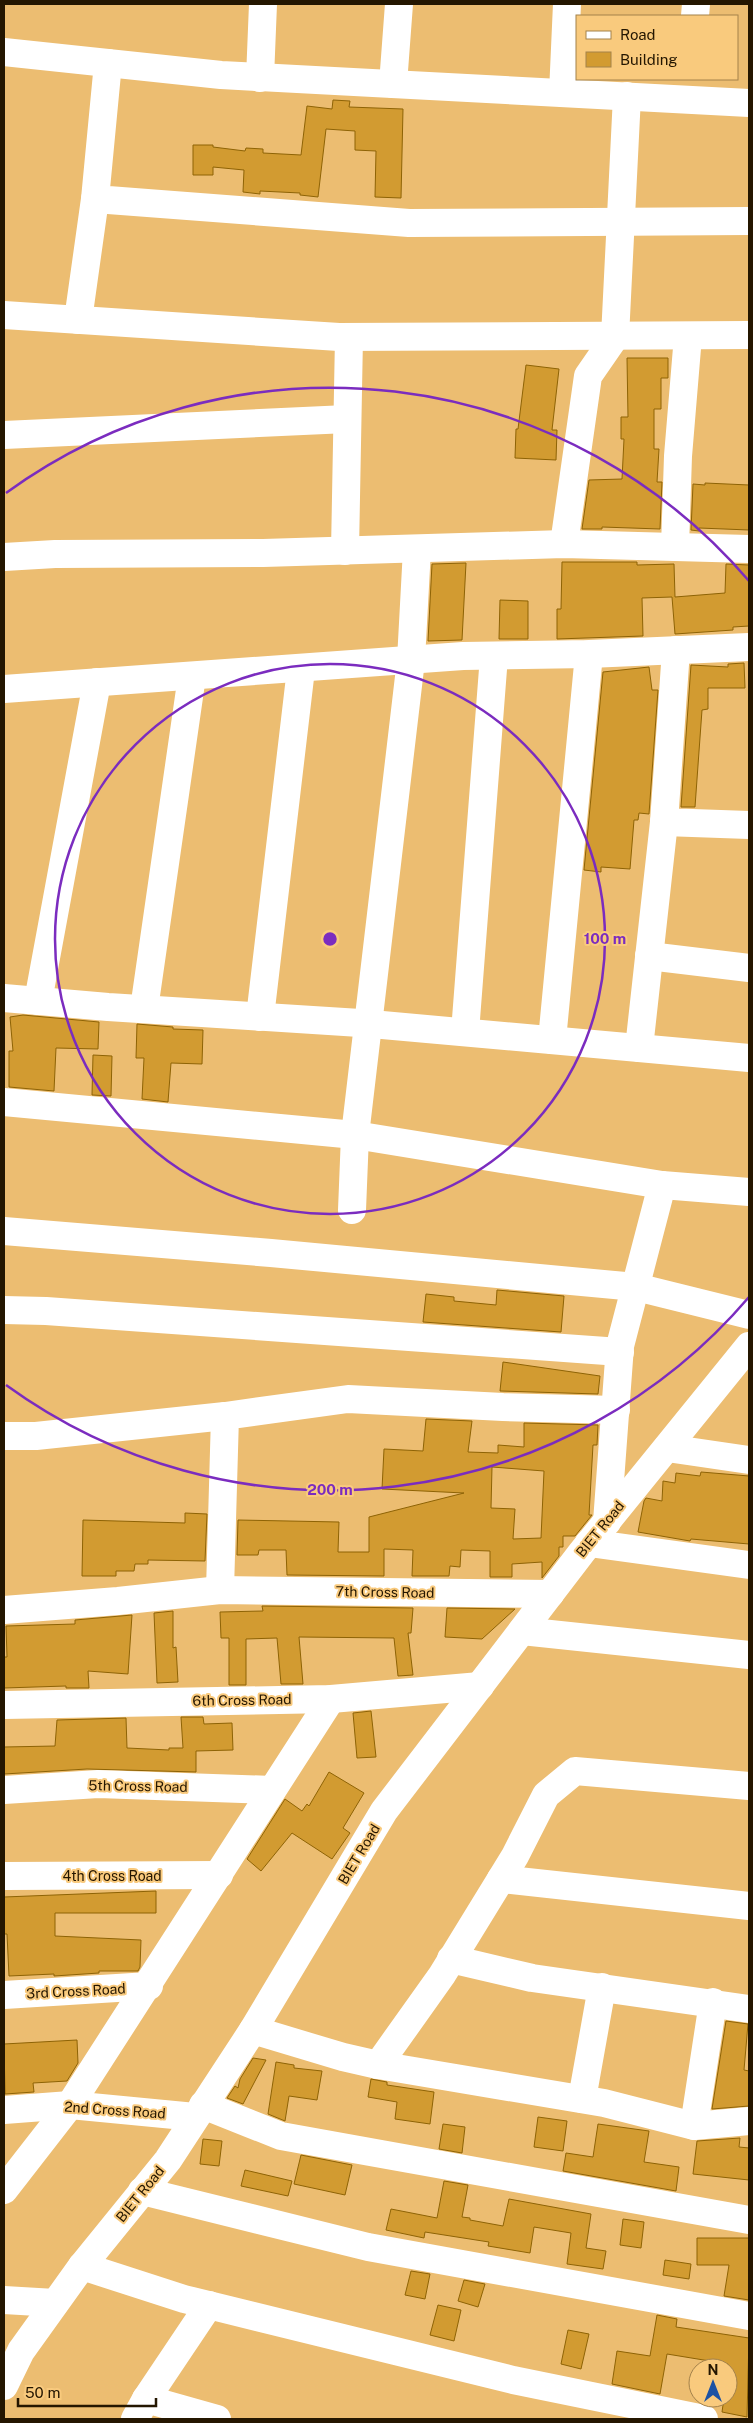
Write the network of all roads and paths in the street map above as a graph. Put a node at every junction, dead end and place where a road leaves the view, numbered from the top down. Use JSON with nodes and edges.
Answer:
{"nodes":[{"id":1,"x":263,"y":4,"type":"edge"},
{"id":2,"x":399,"y":4,"type":"edge"},
{"id":3,"x":567,"y":4,"type":"edge"},
{"id":4,"x":4,"y":52,"type":"edge"},
{"id":5,"x":108,"y":63,"type":"junction"},
{"id":6,"x":260,"y":78,"type":"junction"},
{"id":7,"x":394,"y":84,"type":"junction"},
{"id":8,"x":689,"y":89,"type":"edge"},
{"id":9,"x":563,"y":93,"type":"junction"},
{"id":10,"x":627,"y":96,"type":"junction"},
{"id":11,"x":749,"y":103,"type":"edge"},
{"id":12,"x":95,"y":199,"type":"junction"},
{"id":13,"x":621,"y":220,"type":"junction"},
{"id":14,"x":749,"y":221,"type":"edge"},
{"id":15,"x":4,"y":316,"type":"edge"},
{"id":16,"x":78,"y":320,"type":"junction"},
{"id":17,"x":749,"y":335,"type":"edge"},
{"id":18,"x":349,"y":336,"type":"junction"},
{"id":19,"x":615,"y":336,"type":"junction"},
{"id":20,"x":688,"y":336,"type":"junction"},
{"id":21,"x":347,"y":419,"type":"junction"},
{"id":22,"x":4,"y":435,"type":"edge"},
{"id":23,"x":564,"y":544,"type":"junction"},
{"id":24,"x":675,"y":547,"type":"junction"},
{"id":25,"x":417,"y":549,"type":"junction"},
{"id":26,"x":749,"y":549,"type":"edge"},
{"id":27,"x":345,"y":551,"type":"junction"},
{"id":28,"x":4,"y":557,"type":"edge"},
{"id":29,"x":749,"y":647,"type":"edge"},
{"id":30,"x":676,"y":650,"type":"junction"},
{"id":31,"x":589,"y":654,"type":"junction"},
{"id":32,"x":494,"y":656,"type":"junction"},
{"id":33,"x":411,"y":660,"type":"junction"},
{"id":34,"x":300,"y":669,"type":"junction"},
{"id":35,"x":192,"y":676,"type":"junction"},
{"id":36,"x":98,"y":682,"type":"junction"},
{"id":37,"x":4,"y":689,"type":"edge"},
{"id":38,"x":664,"y":822,"type":"junction"},
{"id":39,"x":749,"y":825,"type":"edge"},
{"id":40,"x":649,"y":956,"type":"junction"},
{"id":41,"x":749,"y":968,"type":"edge"},
{"id":42,"x":4,"y":998,"type":"edge"},
{"id":43,"x":38,"y":1001,"type":"junction"},
{"id":44,"x":144,"y":1009,"type":"junction"},
{"id":45,"x":260,"y":1016,"type":"junction"},
{"id":46,"x":369,"y":1024,"type":"junction"},
{"id":47,"x":465,"y":1032,"type":"junction"},
{"id":48,"x":552,"y":1040,"type":"junction"},
{"id":49,"x":639,"y":1048,"type":"junction"},
{"id":50,"x":749,"y":1058,"type":"edge"},
{"id":51,"x":4,"y":1102,"type":"edge"},
{"id":52,"x":355,"y":1135,"type":"junction"},
{"id":53,"x":662,"y":1185,"type":"junction"},
{"id":54,"x":749,"y":1192,"type":"edge"},
{"id":55,"x":352,"y":1210,"type":"dead end"},
{"id":56,"x":4,"y":1231,"type":"edge"},
{"id":57,"x":636,"y":1287,"type":"junction"},
{"id":58,"x":4,"y":1310,"type":"edge"},
{"id":59,"x":749,"y":1315,"type":"edge"},
{"id":60,"x":749,"y":1346,"type":"edge"},
{"id":61,"x":620,"y":1352,"type":"junction"},
{"id":62,"x":616,"y":1410,"type":"junction"},
{"id":63,"x":225,"y":1416,"type":"junction"},
{"id":64,"x":4,"y":1436,"type":"edge"},
{"id":65,"x":667,"y":1448,"type":"junction"},
{"id":66,"x":749,"y":1460,"type":"edge"},
{"id":67,"x":607,"y":1522,"type":"junction"},
{"id":68,"x":589,"y":1543,"type":"junction"},
{"id":69,"x":749,"y":1565,"type":"edge"},
{"id":70,"x":220,"y":1590,"type":"junction"},
{"id":71,"x":550,"y":1594,"type":"junction"},
{"id":72,"x":4,"y":1610,"type":"edge"},
{"id":73,"x":522,"y":1631,"type":"junction"},
{"id":74,"x":749,"y":1654,"type":"edge"},
{"id":75,"x":480,"y":1686,"type":"junction"},
{"id":76,"x":331,"y":1699,"type":"junction"},
{"id":77,"x":4,"y":1705,"type":"edge"},
{"id":78,"x":749,"y":1786,"type":"edge"},
{"id":79,"x":4,"y":1790,"type":"edge"},
{"id":80,"x":272,"y":1790,"type":"junction"},
{"id":81,"x":220,"y":1875,"type":"junction"},
{"id":82,"x":4,"y":1876,"type":"edge"},
{"id":83,"x":501,"y":1879,"type":"junction"},
{"id":84,"x":749,"y":1906,"type":"edge"},
{"id":85,"x":451,"y":1959,"type":"junction"},
{"id":86,"x":148,"y":1986,"type":"junction"},
{"id":87,"x":602,"y":1987,"type":"junction"},
{"id":88,"x":4,"y":1995,"type":"edge"},
{"id":89,"x":713,"y":2002,"type":"junction"},
{"id":90,"x":749,"y":2009,"type":"edge"},
{"id":91,"x":253,"y":2030,"type":"junction"},
{"id":92,"x":378,"y":2065,"type":"junction"},
{"id":93,"x":582,"y":2099,"type":"junction"},
{"id":94,"x":70,"y":2105,"type":"junction"},
{"id":95,"x":4,"y":2110,"type":"edge"},
{"id":96,"x":200,"y":2111,"type":"junction"},
{"id":97,"x":749,"y":2121,"type":"edge"},
{"id":98,"x":694,"y":2126,"type":"junction"},
{"id":99,"x":4,"y":2190,"type":"edge"},
{"id":100,"x":142,"y":2191,"type":"junction"},
{"id":101,"x":749,"y":2220,"type":"edge"},
{"id":102,"x":82,"y":2266,"type":"junction"},
{"id":103,"x":4,"y":2300,"type":"edge"},
{"id":104,"x":55,"y":2303,"type":"junction"},
{"id":105,"x":209,"y":2306,"type":"junction"},
{"id":106,"x":749,"y":2316,"type":"edge"},
{"id":107,"x":4,"y":2386,"type":"edge"},
{"id":108,"x":140,"y":2409,"type":"edge"},
{"id":109,"x":217,"y":2419,"type":"edge"},
{"id":110,"x":704,"y":2419,"type":"edge"}],
"edges":[{"from":1,"to":6,"type":"street"},
{"from":2,"to":7,"type":"street"},
{"from":3,"to":9,"type":"street"},
{"from":4,"to":5,"type":"street"},
{"from":5,"to":6,"type":"street"},
{"from":5,"to":12,"type":"street"},
{"from":6,"to":7,"type":"street"},
{"from":7,"to":9,"type":"street"},
{"from":8,"to":10,"type":"street"},
{"from":8,"to":11,"type":"street"},
{"from":9,"to":10,"type":"street"},
{"from":10,"to":13,"type":"street"},
{"from":12,"to":13,"type":"street"},
{"from":12,"to":16,"type":"street"},
{"from":13,"to":14,"type":"street"},
{"from":13,"to":19,"type":"street"},
{"from":15,"to":16,"type":"street"},
{"from":16,"to":18,"type":"street"},
{"from":17,"to":20,"type":"street"},
{"from":18,"to":19,"type":"street"},
{"from":18,"to":21,"type":"street"},
{"from":19,"to":20,"type":"street"},
{"from":19,"to":23,"type":"street"},
{"from":20,"to":24,"type":"street"},
{"from":21,"to":22,"type":"street"},
{"from":21,"to":27,"type":"street"},
{"from":23,"to":24,"type":"street"},
{"from":23,"to":25,"type":"street"},
{"from":24,"to":26,"type":"street"},
{"from":25,"to":27,"type":"street"},
{"from":25,"to":33,"type":"street"},
{"from":27,"to":28,"type":"street"},
{"from":29,"to":30,"type":"street"},
{"from":30,"to":31,"type":"street"},
{"from":30,"to":38,"type":"street"},
{"from":31,"to":32,"type":"street"},
{"from":31,"to":48,"type":"street"},
{"from":32,"to":33,"type":"street"},
{"from":32,"to":47,"type":"street"},
{"from":33,"to":34,"type":"street"},
{"from":33,"to":46,"type":"street"},
{"from":34,"to":35,"type":"street"},
{"from":34,"to":45,"type":"street"},
{"from":35,"to":36,"type":"street"},
{"from":35,"to":44,"type":"street"},
{"from":36,"to":37,"type":"street"},
{"from":36,"to":43,"type":"street"},
{"from":38,"to":39,"type":"street"},
{"from":38,"to":40,"type":"street"},
{"from":40,"to":41,"type":"street"},
{"from":40,"to":49,"type":"street"},
{"from":42,"to":43,"type":"street"},
{"from":43,"to":44,"type":"street"},
{"from":44,"to":45,"type":"street"},
{"from":45,"to":46,"type":"street"},
{"from":46,"to":47,"type":"street"},
{"from":46,"to":52,"type":"street"},
{"from":47,"to":48,"type":"street"},
{"from":48,"to":49,"type":"street"},
{"from":49,"to":50,"type":"street"},
{"from":51,"to":52,"type":"street"},
{"from":52,"to":53,"type":"street"},
{"from":52,"to":55,"type":"street"},
{"from":53,"to":54,"type":"street"},
{"from":53,"to":57,"type":"street"},
{"from":56,"to":57,"type":"street"},
{"from":57,"to":59,"type":"street"},
{"from":57,"to":61,"type":"street"},
{"from":58,"to":61,"type":"street"},
{"from":60,"to":65,"type":"street","name":"BIET Road"},
{"from":61,"to":62,"type":"street"},
{"from":62,"to":63,"type":"street"},
{"from":62,"to":67,"type":"street"},
{"from":63,"to":64,"type":"street"},
{"from":63,"to":70,"type":"street"},
{"from":65,"to":66,"type":"street"},
{"from":65,"to":67,"type":"street","name":"BIET Road"},
{"from":67,"to":68,"type":"street","name":"BIET Road"},
{"from":68,"to":69,"type":"street"},
{"from":68,"to":71,"type":"street","name":"BIET Road"},
{"from":70,"to":71,"type":"street","name":"7th Cross Road"},
{"from":70,"to":72,"type":"street","name":"7th Cross Road"},
{"from":71,"to":73,"type":"street","name":"BIET Road"},
{"from":73,"to":74,"type":"street"},
{"from":73,"to":75,"type":"street","name":"BIET Road"},
{"from":75,"to":76,"type":"street","name":"6th Cross Road"},
{"from":75,"to":91,"type":"street","name":"BIET Road"},
{"from":76,"to":77,"type":"street","name":"6th Cross Road"},
{"from":76,"to":80,"type":"street"},
{"from":78,"to":83,"type":"street"},
{"from":79,"to":80,"type":"street","name":"5th Cross Road"},
{"from":80,"to":81,"type":"street"},
{"from":81,"to":82,"type":"street","name":"4th Cross Road"},
{"from":81,"to":86,"type":"street"},
{"from":83,"to":84,"type":"street"},
{"from":83,"to":85,"type":"street"},
{"from":85,"to":87,"type":"street"},
{"from":85,"to":92,"type":"street"},
{"from":86,"to":88,"type":"street","name":"3rd Cross Road"},
{"from":86,"to":94,"type":"street"},
{"from":87,"to":89,"type":"street"},
{"from":87,"to":93,"type":"street"},
{"from":89,"to":90,"type":"street"},
{"from":89,"to":98,"type":"street"},
{"from":91,"to":92,"type":"street"},
{"from":91,"to":96,"type":"street","name":"BIET Road"},
{"from":92,"to":93,"type":"street"},
{"from":93,"to":98,"type":"street"},
{"from":94,"to":95,"type":"street","name":"2nd Cross Road"},
{"from":94,"to":96,"type":"street","name":"2nd Cross Road"},
{"from":94,"to":99,"type":"street"},
{"from":96,"to":100,"type":"street","name":"BIET Road"},
{"from":96,"to":101,"type":"street","name":"2nd Cross Road"},
{"from":97,"to":98,"type":"street"},
{"from":100,"to":102,"type":"street","name":"BIET Road"},
{"from":100,"to":106,"type":"street"},
{"from":102,"to":104,"type":"street","name":"BIET Road"},
{"from":102,"to":105,"type":"street"},
{"from":103,"to":104,"type":"street"},
{"from":104,"to":107,"type":"street","name":"BIET Road"},
{"from":105,"to":108,"type":"street"},
{"from":105,"to":110,"type":"street"},
{"from":108,"to":109,"type":"street"}]}
